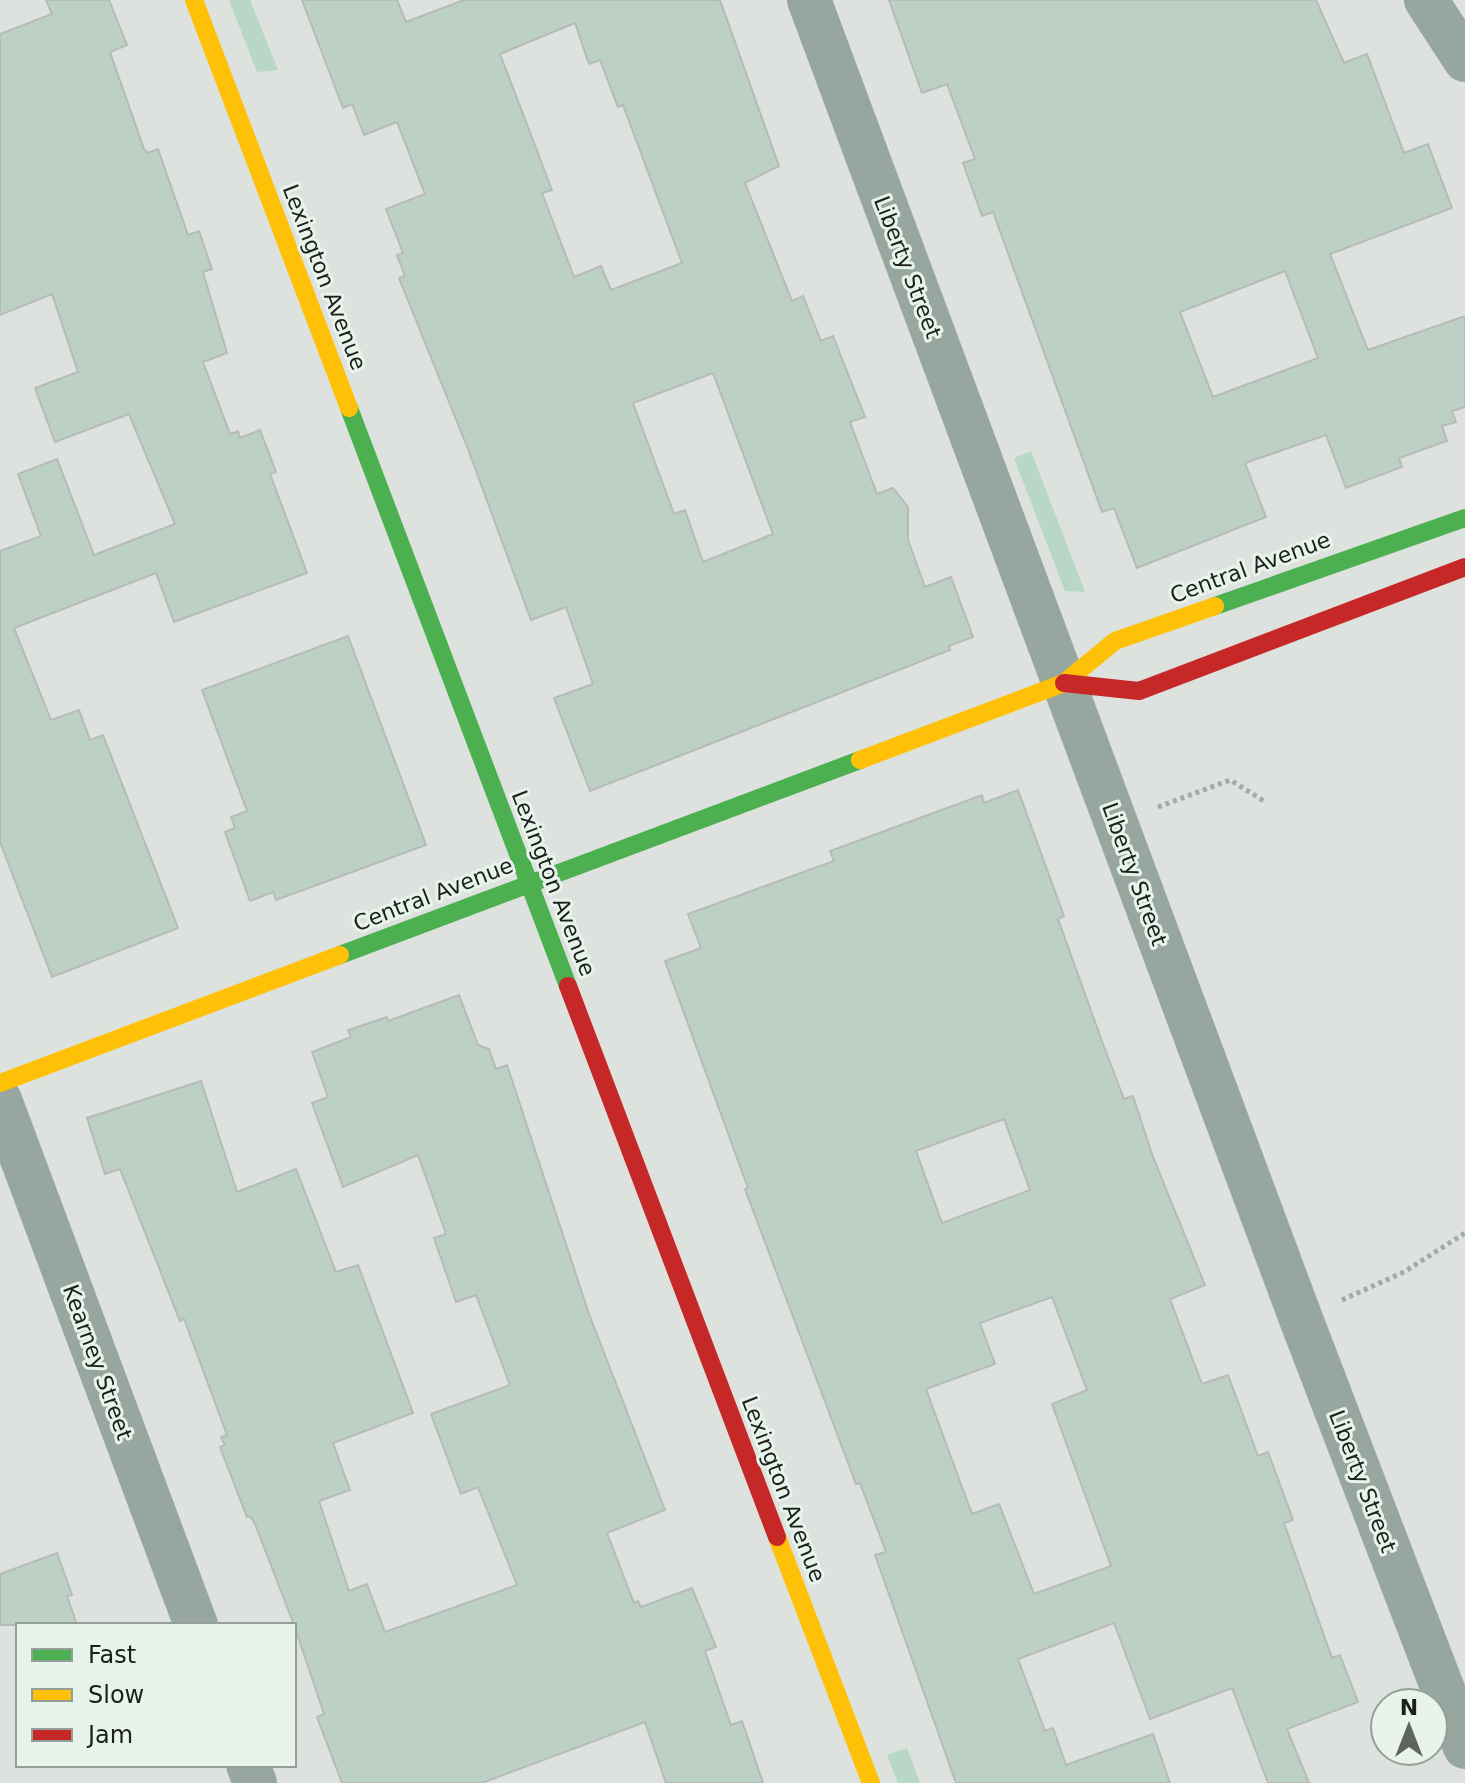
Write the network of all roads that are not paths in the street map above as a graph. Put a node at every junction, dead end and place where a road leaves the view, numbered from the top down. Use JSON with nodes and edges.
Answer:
{"nodes":[{"id":1,"x":194,"y":0,"type":"edge"},
{"id":2,"x":809,"y":0,"type":"edge"},
{"id":3,"x":1426,"y":0,"type":"edge"},
{"id":4,"x":1465,"y":60,"type":"edge"},
{"id":5,"x":1465,"y":518,"type":"edge"},
{"id":6,"x":1465,"y":567,"type":"edge"},
{"id":7,"x":1064,"y":683,"type":"junction"},
{"id":8,"x":528,"y":884,"type":"junction"},
{"id":9,"x":0,"y":1083,"type":"edge"},
{"id":10,"x":0,"y":1100,"type":"edge"},
{"id":11,"x":195,"y":1623,"type":"edge"},
{"id":12,"x":1465,"y":1747,"type":"edge"},
{"id":13,"x":871,"y":1783,"type":"edge"}],
"edges":[{"from":1,"to":8,"type":"street","name":"Lexington Avenue"},
{"from":2,"to":7,"type":"street","name":"Liberty Street"},
{"from":3,"to":4,"type":"street"},
{"from":5,"to":7,"type":"street","name":"Central Avenue"},
{"from":6,"to":7,"type":"street","name":"Central Avenue"},
{"from":7,"to":8,"type":"street","name":"Central Avenue"},
{"from":7,"to":12,"type":"street","name":"Liberty Street"},
{"from":8,"to":9,"type":"street","name":"Central Avenue"},
{"from":8,"to":13,"type":"street","name":"Lexington Avenue"},
{"from":10,"to":11,"type":"street","name":"Kearney Street"}]}
